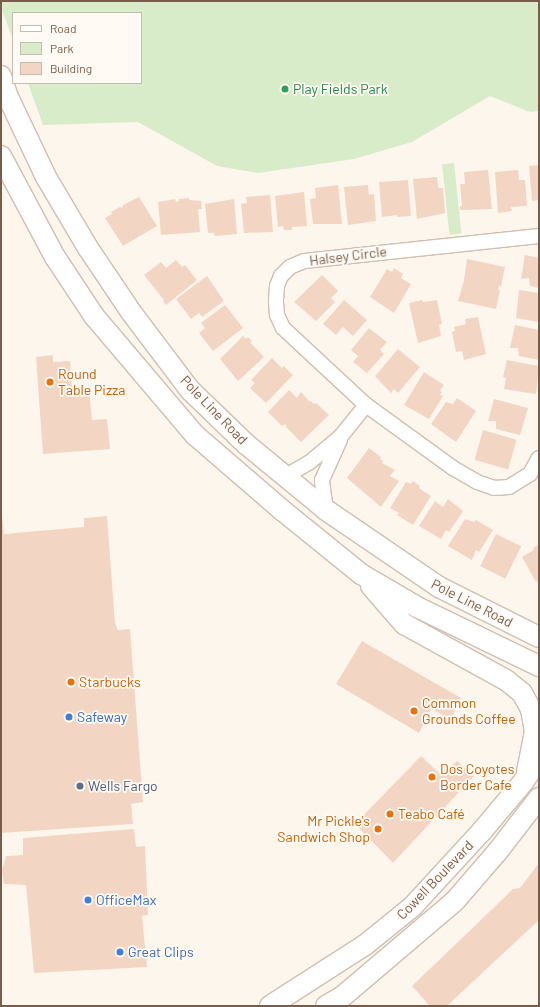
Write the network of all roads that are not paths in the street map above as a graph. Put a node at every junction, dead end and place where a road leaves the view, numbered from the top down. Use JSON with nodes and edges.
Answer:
{"nodes":[{"id":1,"x":1,"y":76,"type":"edge"},
{"id":2,"x":1,"y":156,"type":"edge"},
{"id":3,"x":539,"y":236,"type":"edge"},
{"id":4,"x":366,"y":405,"type":"junction"},
{"id":5,"x":342,"y":436,"type":"junction"},
{"id":6,"x":539,"y":458,"type":"edge"},
{"id":7,"x":284,"y":477,"type":"junction"},
{"id":8,"x":326,"y":510,"type":"junction"},
{"id":9,"x":361,"y":574,"type":"junction"},
{"id":10,"x":539,"y":620,"type":"edge"},
{"id":11,"x":509,"y":622,"type":"junction"},
{"id":12,"x":539,"y":636,"type":"edge"},
{"id":13,"x":539,"y":666,"type":"edge"},
{"id":14,"x":539,"y":758,"type":"edge"},
{"id":15,"x":524,"y":781,"type":"junction"},
{"id":16,"x":539,"y":798,"type":"edge"},
{"id":17,"x":270,"y":1006,"type":"edge"},
{"id":18,"x":326,"y":1006,"type":"edge"}],
"edges":[{"from":1,"to":7,"type":"main road","name":"Pole Line Road"},
{"from":2,"to":9,"type":"main road","name":"Pole Line Road"},
{"from":3,"to":4,"type":"street","name":"Halsey Circle"},
{"from":4,"to":5,"type":"street"},
{"from":4,"to":6,"type":"street","name":"Halsey Circle"},
{"from":5,"to":7,"type":"street"},
{"from":5,"to":8,"type":"street"},
{"from":7,"to":8,"type":"main road","name":"Pole Line Road"},
{"from":8,"to":11,"type":"main road","name":"Pole Line Road"},
{"from":9,"to":13,"type":"main road","name":"Pole Line Road"},
{"from":9,"to":15,"type":"main road"},
{"from":10,"to":11,"type":"main road"},
{"from":11,"to":12,"type":"main road","name":"Pole Line Road"},
{"from":14,"to":15,"type":"main road","name":"Cowell Boulevard"},
{"from":15,"to":17,"type":"main road","name":"Cowell Boulevard"},
{"from":16,"to":18,"type":"main road","name":"Cowell Boulevard"}]}
